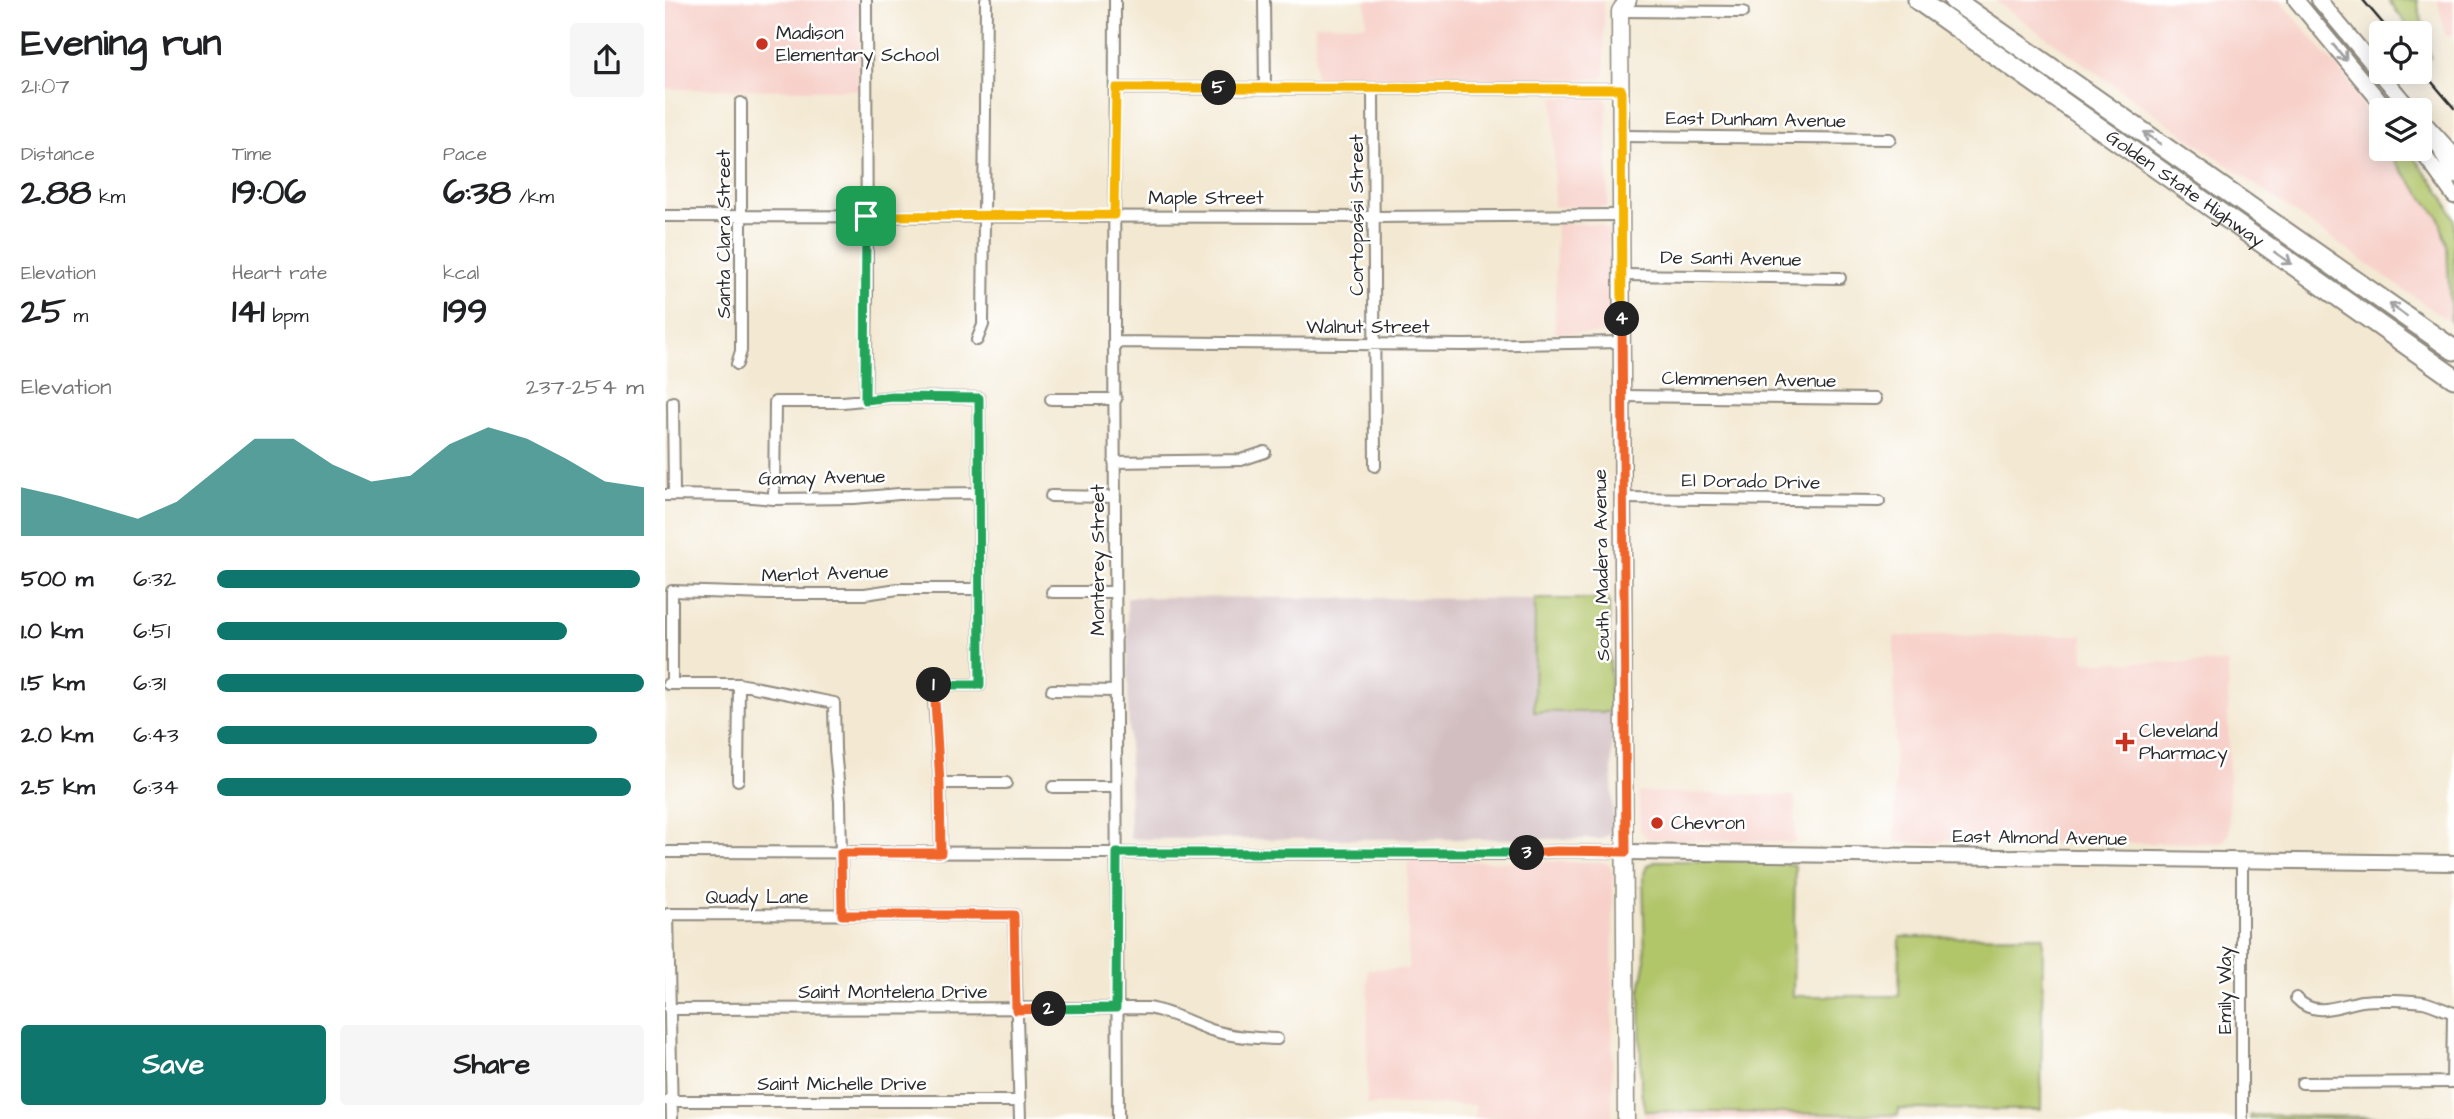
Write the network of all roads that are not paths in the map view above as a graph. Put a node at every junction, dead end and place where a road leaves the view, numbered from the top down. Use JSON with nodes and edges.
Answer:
{"nodes":[{"id":1,"x":866,"y":0,"type":"edge"},
{"id":2,"x":986,"y":0,"type":"edge"},
{"id":3,"x":1115,"y":0,"type":"edge"},
{"id":4,"x":1264,"y":0,"type":"edge"},
{"id":5,"x":1903,"y":0,"type":"edge"},
{"id":6,"x":1919,"y":0,"type":"edge"},
{"id":7,"x":1954,"y":0,"type":"edge"},
{"id":8,"x":1972,"y":0,"type":"edge"},
{"id":9,"x":2296,"y":0,"type":"edge"},
{"id":10,"x":2319,"y":0,"type":"edge"},
{"id":11,"x":1620,"y":4,"type":"edge"},
{"id":12,"x":1742,"y":12,"type":"dead end"},
{"id":13,"x":2061,"y":75,"type":"junction"},
{"id":14,"x":1116,"y":88,"type":"junction"},
{"id":15,"x":1265,"y":88,"type":"junction"},
{"id":16,"x":1373,"y":89,"type":"junction"},
{"id":17,"x":1621,"y":89,"type":"junction"},
{"id":18,"x":2047,"y":91,"type":"junction"},
{"id":19,"x":2397,"y":93,"type":"junction"},
{"id":20,"x":2378,"y":98,"type":"edge"},
{"id":21,"x":2393,"y":98,"type":"edge"},
{"id":22,"x":2401,"y":98,"type":"edge"},
{"id":23,"x":741,"y":103,"type":"dead end"},
{"id":24,"x":2432,"y":135,"type":"edge"},
{"id":25,"x":1621,"y":136,"type":"junction"},
{"id":26,"x":1890,"y":139,"type":"dead end"},
{"id":27,"x":2432,"y":139,"type":"edge"},
{"id":28,"x":2454,"y":159,"type":"edge"},
{"id":29,"x":2428,"y":161,"type":"edge"},
{"id":30,"x":2454,"y":176,"type":"edge"},
{"id":31,"x":2454,"y":197,"type":"edge"},
{"id":32,"x":1114,"y":215,"type":"junction"},
{"id":33,"x":1621,"y":215,"type":"junction"},
{"id":34,"x":665,"y":216,"type":"edge"},
{"id":35,"x":741,"y":216,"type":"junction"},
{"id":36,"x":866,"y":216,"type":"junction"},
{"id":37,"x":983,"y":216,"type":"junction"},
{"id":38,"x":1374,"y":217,"type":"junction"},
{"id":39,"x":1622,"y":275,"type":"junction"},
{"id":40,"x":1840,"y":278,"type":"dead end"},
{"id":41,"x":977,"y":340,"type":"dead end"},
{"id":42,"x":1114,"y":342,"type":"junction"},
{"id":43,"x":1622,"y":342,"type":"junction"},
{"id":44,"x":1375,"y":345,"type":"junction"},
{"id":45,"x":2454,"y":349,"type":"edge"},
{"id":46,"x":737,"y":364,"type":"dead end"},
{"id":47,"x":2454,"y":378,"type":"edge"},
{"id":48,"x":1622,"y":396,"type":"junction"},
{"id":49,"x":1051,"y":399,"type":"dead end"},
{"id":50,"x":1116,"y":399,"type":"junction"},
{"id":51,"x":1875,"y":399,"type":"dead end"},
{"id":52,"x":865,"y":400,"type":"junction"},
{"id":53,"x":673,"y":402,"type":"dead end"},
{"id":54,"x":1265,"y":452,"type":"dead end"},
{"id":55,"x":1114,"y":462,"type":"junction"},
{"id":56,"x":1375,"y":466,"type":"dead end"},
{"id":57,"x":979,"y":493,"type":"junction"},
{"id":58,"x":669,"y":495,"type":"edge"},
{"id":59,"x":1051,"y":496,"type":"dead end"},
{"id":60,"x":1115,"y":496,"type":"junction"},
{"id":61,"x":1623,"y":498,"type":"junction"},
{"id":62,"x":774,"y":499,"type":"junction"},
{"id":63,"x":1879,"y":501,"type":"dead end"},
{"id":64,"x":980,"y":589,"type":"junction"},
{"id":65,"x":1052,"y":592,"type":"dead end"},
{"id":66,"x":1115,"y":592,"type":"junction"},
{"id":67,"x":668,"y":684,"type":"edge"},
{"id":68,"x":739,"y":684,"type":"junction"},
{"id":69,"x":1052,"y":690,"type":"dead end"},
{"id":70,"x":1116,"y":691,"type":"junction"},
{"id":71,"x":738,"y":779,"type":"dead end"},
{"id":72,"x":940,"y":783,"type":"junction"},
{"id":73,"x":1006,"y":783,"type":"dead end"},
{"id":74,"x":1053,"y":787,"type":"dead end"},
{"id":75,"x":1117,"y":787,"type":"junction"},
{"id":76,"x":665,"y":852,"type":"edge"},
{"id":77,"x":1626,"y":852,"type":"junction"},
{"id":78,"x":841,"y":853,"type":"junction"},
{"id":79,"x":941,"y":853,"type":"junction"},
{"id":80,"x":1117,"y":853,"type":"junction"},
{"id":81,"x":2242,"y":860,"type":"junction"},
{"id":82,"x":2454,"y":863,"type":"edge"},
{"id":83,"x":842,"y":915,"type":"junction"},
{"id":84,"x":2296,"y":998,"type":"dead end"},
{"id":85,"x":1116,"y":1008,"type":"junction"},
{"id":86,"x":669,"y":1009,"type":"junction"},
{"id":87,"x":1016,"y":1010,"type":"junction"},
{"id":88,"x":2453,"y":1013,"type":"edge"},
{"id":89,"x":1277,"y":1039,"type":"dead end"},
{"id":90,"x":2453,"y":1082,"type":"edge"},
{"id":91,"x":2302,"y":1083,"type":"dead end"},
{"id":92,"x":668,"y":1101,"type":"edge"},
{"id":93,"x":1020,"y":1101,"type":"junction"},
{"id":94,"x":672,"y":1119,"type":"edge"},
{"id":95,"x":1020,"y":1119,"type":"edge"},
{"id":96,"x":1118,"y":1119,"type":"edge"},
{"id":97,"x":1626,"y":1119,"type":"edge"},
{"id":98,"x":2242,"y":1119,"type":"edge"}],
"edges":[{"from":1,"to":36,"type":"street"},
{"from":2,"to":37,"type":"street"},
{"from":3,"to":14,"type":"street","name":"Monterey Street"},
{"from":4,"to":15,"type":"street"},
{"from":5,"to":18,"type":"highway"},
{"from":6,"to":18,"type":"highway","name":"Golden State Highway"},
{"from":7,"to":13,"type":"highway","name":"Golden State Highway"},
{"from":8,"to":13,"type":"highway"},
{"from":9,"to":20,"type":"main road","one_way":true},
{"from":10,"to":19,"type":"main road"},
{"from":11,"to":12,"type":"street"},
{"from":11,"to":17,"type":"main road","name":"South Madera Avenue"},
{"from":45,"to":13,"type":"highway","name":"Golden State Highway","one_way":true},
{"from":14,"to":15,"type":"street"},
{"from":14,"to":32,"type":"street","name":"Monterey Street"},
{"from":15,"to":16,"type":"street"},
{"from":16,"to":17,"type":"street"},
{"from":16,"to":38,"type":"street","name":"Cortopassi Street"},
{"from":17,"to":25,"type":"main road","name":"South Madera Avenue"},
{"from":18,"to":47,"type":"highway","name":"Golden State Highway","one_way":true},
{"from":19,"to":21,"type":"main road"},
{"from":19,"to":22,"type":"main road"},
{"from":23,"to":35,"type":"street","name":"Santa Clara Street"},
{"from":24,"to":28,"type":"highway"},
{"from":25,"to":26,"type":"street","name":"East Dunham Avenue"},
{"from":25,"to":33,"type":"main road","name":"South Madera Avenue"},
{"from":27,"to":30,"type":"main road"},
{"from":29,"to":31,"type":"main road"},
{"from":32,"to":37,"type":"street","name":"Maple Street"},
{"from":32,"to":38,"type":"street","name":"Maple Street"},
{"from":32,"to":42,"type":"street","name":"Monterey Street"},
{"from":33,"to":38,"type":"street","name":"Maple Street"},
{"from":33,"to":39,"type":"main road","name":"South Madera Avenue"},
{"from":34,"to":35,"type":"street","name":"Maple Street"},
{"from":35,"to":36,"type":"street","name":"Maple Street"},
{"from":35,"to":46,"type":"street","name":"Santa Clara Street"},
{"from":36,"to":37,"type":"street","name":"Maple Street"},
{"from":36,"to":52,"type":"street"},
{"from":37,"to":41,"type":"street"},
{"from":38,"to":44,"type":"street","name":"Cortopassi Street"},
{"from":39,"to":40,"type":"street","name":"De Santi Avenue"},
{"from":39,"to":43,"type":"main road","name":"South Madera Avenue"},
{"from":42,"to":44,"type":"street","name":"Walnut Street"},
{"from":42,"to":50,"type":"street","name":"Monterey Street"},
{"from":43,"to":44,"type":"street","name":"Walnut Street"},
{"from":43,"to":48,"type":"main road","name":"South Madera Avenue"},
{"from":44,"to":56,"type":"street","name":"Cortopassi Street"},
{"from":48,"to":51,"type":"street","name":"Clemmensen Avenue"},
{"from":48,"to":61,"type":"main road","name":"South Madera Avenue"},
{"from":49,"to":50,"type":"street"},
{"from":50,"to":55,"type":"street","name":"Monterey Street"},
{"from":52,"to":57,"type":"street"},
{"from":52,"to":62,"type":"street"},
{"from":53,"to":58,"type":"street"},
{"from":54,"to":55,"type":"street"},
{"from":55,"to":60,"type":"street","name":"Monterey Street"},
{"from":57,"to":62,"type":"street","name":"Gamay Avenue"},
{"from":57,"to":64,"type":"street"},
{"from":58,"to":62,"type":"street","name":"Gamay Avenue"},
{"from":59,"to":60,"type":"street"},
{"from":60,"to":66,"type":"street","name":"Monterey Street"},
{"from":61,"to":63,"type":"street","name":"El Dorado Drive"},
{"from":61,"to":77,"type":"main road","name":"South Madera Avenue"},
{"from":64,"to":67,"type":"street","name":"Merlot Avenue"},
{"from":64,"to":72,"type":"street"},
{"from":65,"to":66,"type":"street"},
{"from":66,"to":70,"type":"street","name":"Monterey Street"},
{"from":67,"to":68,"type":"street"},
{"from":68,"to":71,"type":"street"},
{"from":68,"to":78,"type":"street"},
{"from":69,"to":70,"type":"street"},
{"from":70,"to":75,"type":"street","name":"Monterey Street"},
{"from":72,"to":73,"type":"street"},
{"from":72,"to":79,"type":"street"},
{"from":74,"to":75,"type":"street"},
{"from":75,"to":80,"type":"street","name":"Monterey Street"},
{"from":76,"to":78,"type":"street"},
{"from":77,"to":80,"type":"street"},
{"from":77,"to":81,"type":"main road","name":"East Almond Avenue"},
{"from":77,"to":97,"type":"main road","name":"South Madera Avenue"},
{"from":78,"to":79,"type":"street"},
{"from":78,"to":83,"type":"street"},
{"from":79,"to":80,"type":"street"},
{"from":80,"to":85,"type":"street","name":"Monterey Street"},
{"from":81,"to":82,"type":"main road","name":"East Almond Avenue"},
{"from":81,"to":98,"type":"street","name":"Emily Way"},
{"from":83,"to":86,"type":"street","name":"Quady Lane"},
{"from":83,"to":87,"type":"street","name":"Quady Lane"},
{"from":84,"to":88,"type":"street"},
{"from":85,"to":87,"type":"street","name":"Saint Montelena Drive"},
{"from":85,"to":89,"type":"street","name":"Saint Montelena Drive"},
{"from":85,"to":96,"type":"street","name":"Monterey Street"},
{"from":86,"to":87,"type":"street","name":"Saint Montelena Drive"},
{"from":86,"to":92,"type":"street"},
{"from":87,"to":93,"type":"street"},
{"from":88,"to":90,"type":"street"},
{"from":90,"to":91,"type":"street"},
{"from":92,"to":93,"type":"street","name":"Saint Michelle Drive"},
{"from":92,"to":94,"type":"street"},
{"from":93,"to":95,"type":"street"}]}
